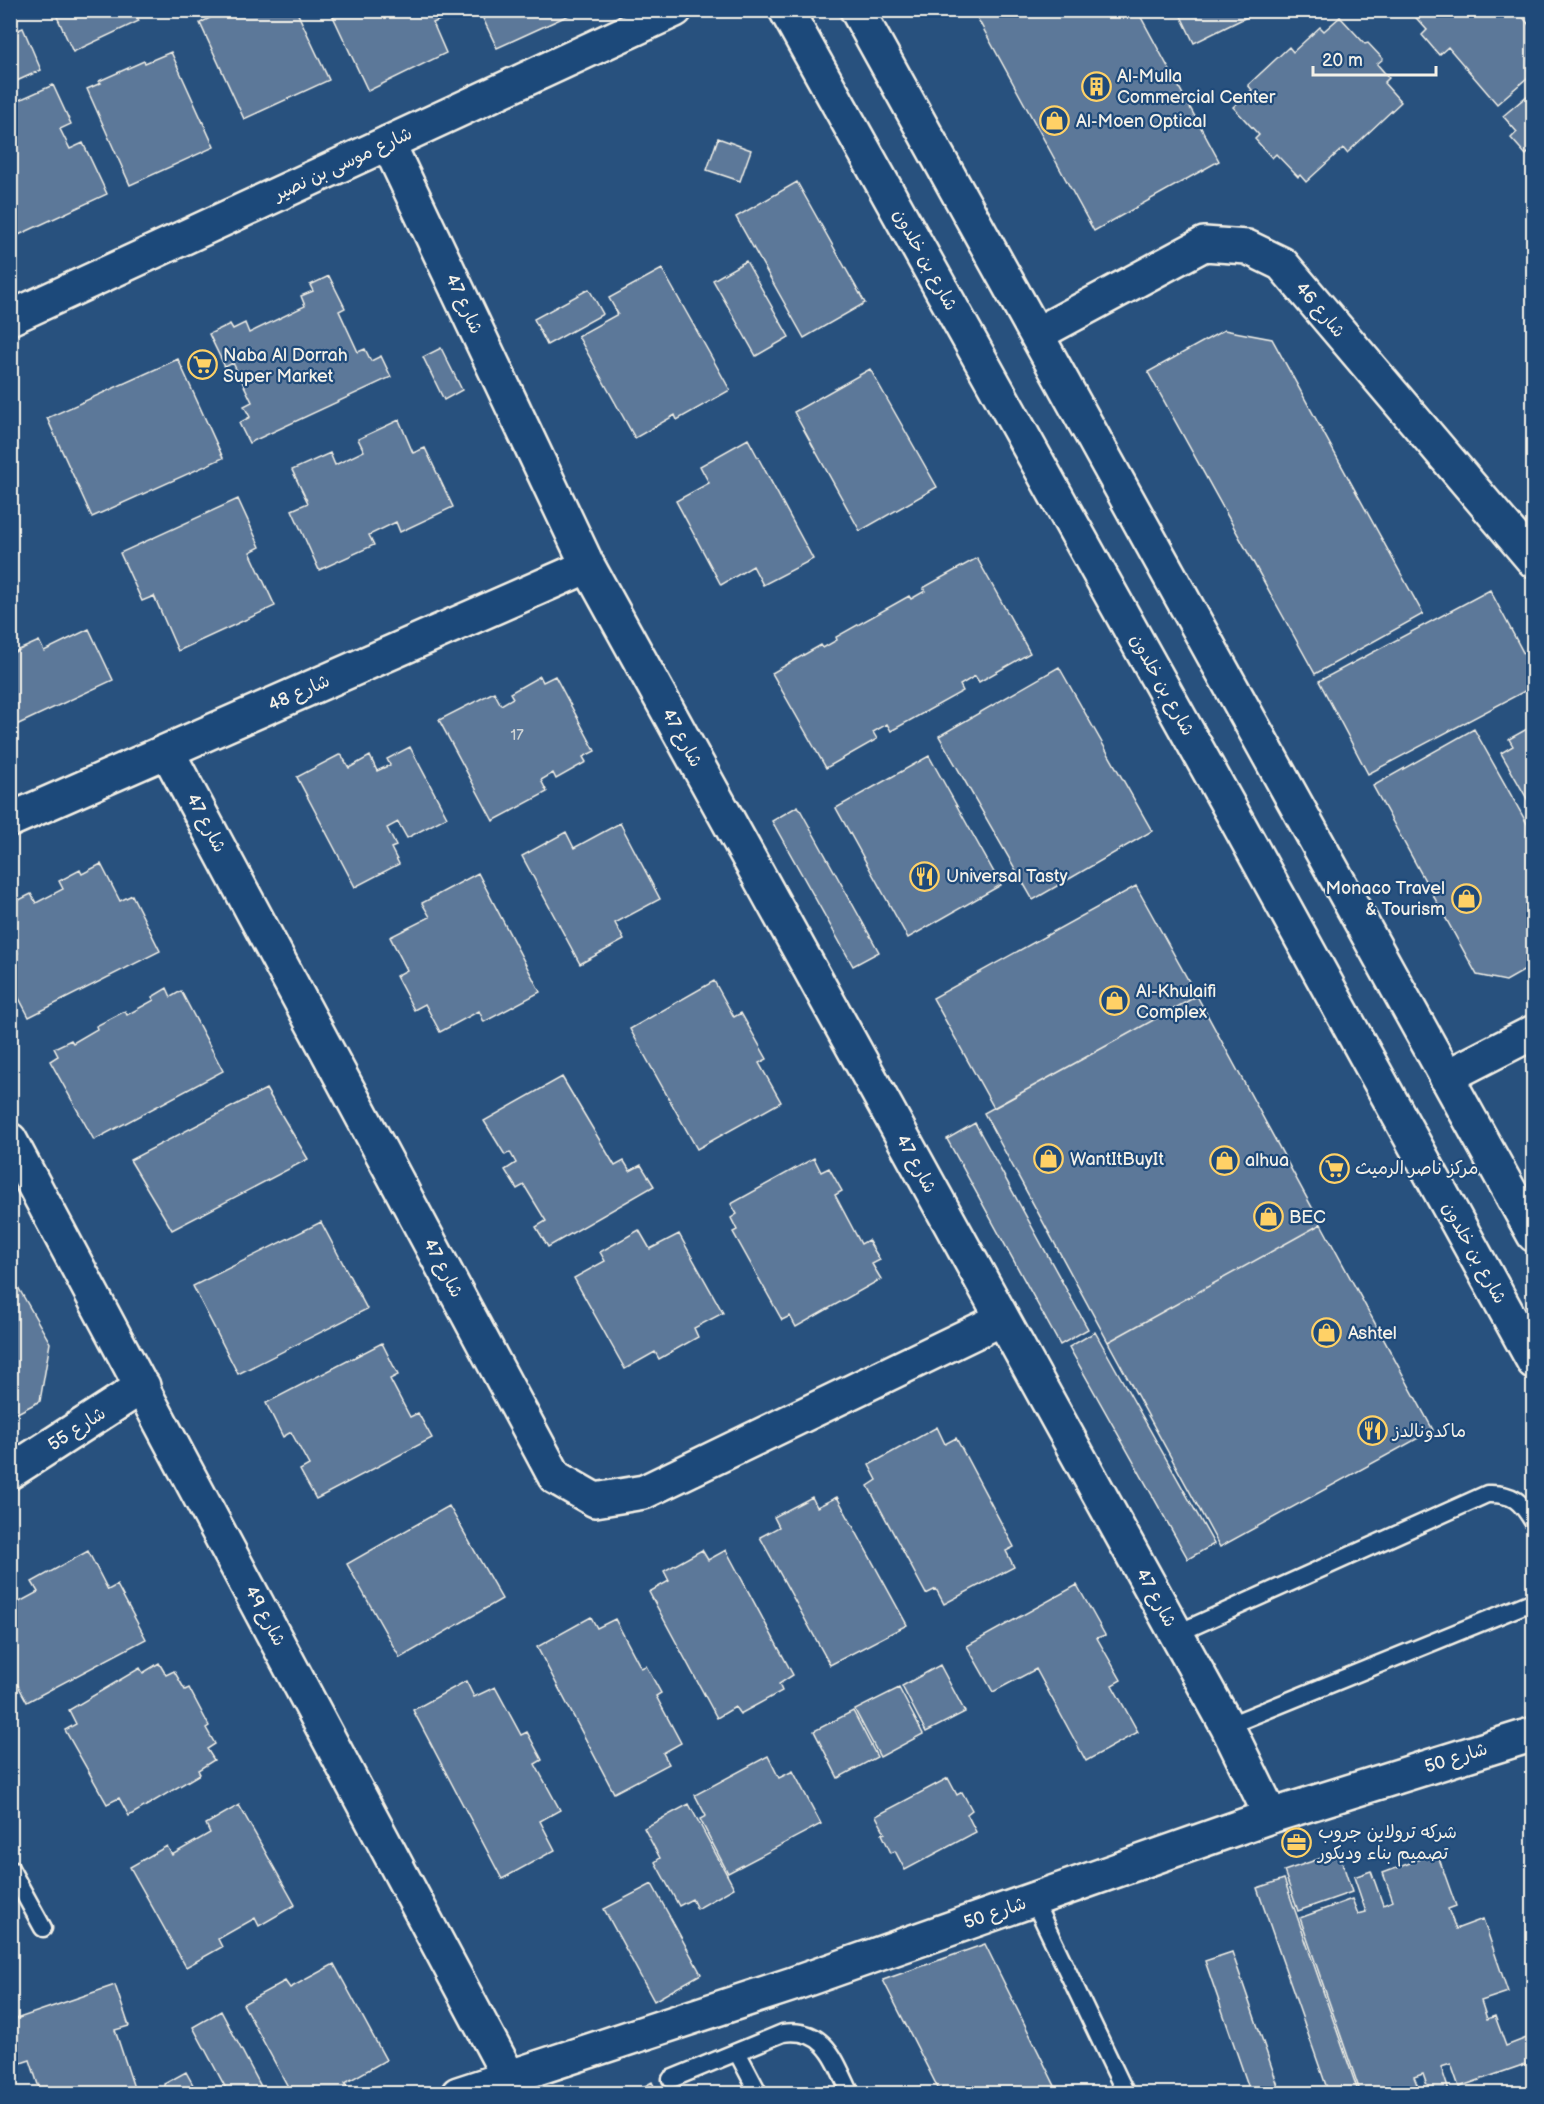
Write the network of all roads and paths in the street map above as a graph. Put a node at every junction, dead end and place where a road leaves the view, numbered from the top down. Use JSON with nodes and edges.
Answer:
{"nodes":[{"id":1,"x":675,"y":10,"type":"edge"},
{"id":2,"x":786,"y":10,"type":"edge"},
{"id":3,"x":857,"y":10,"type":"edge"},
{"id":4,"x":388,"y":143,"type":"junction"},
{"id":5,"x":10,"y":318,"type":"edge"},
{"id":6,"x":1037,"y":334,"type":"junction"},
{"id":7,"x":1533,"y":561,"type":"edge"},
{"id":8,"x":588,"y":566,"type":"junction"},
{"id":9,"x":168,"y":751,"type":"junction"},
{"id":10,"x":10,"y":820,"type":"edge"},
{"id":11,"x":1533,"y":1032,"type":"edge"},
{"id":12,"x":1446,"y":1077,"type":"junction"},
{"id":13,"x":10,"y":1140,"type":"edge"},
{"id":14,"x":1533,"y":1235,"type":"edge"},
{"id":15,"x":1002,"y":1319,"type":"junction"},
{"id":16,"x":1533,"y":1362,"type":"edge"},
{"id":17,"x":143,"y":1386,"type":"junction"},
{"id":18,"x":10,"y":1472,"type":"edge"},
{"id":19,"x":1533,"y":1523,"type":"edge"},
{"id":20,"x":1533,"y":1601,"type":"edge"},
{"id":21,"x":1176,"y":1634,"type":"junction"},
{"id":22,"x":1227,"y":1726,"type":"junction"},
{"id":23,"x":1533,"y":1734,"type":"edge"},
{"id":24,"x":1271,"y":1816,"type":"junction"},
{"id":25,"x":10,"y":1868,"type":"edge"},
{"id":26,"x":1033,"y":1899,"type":"junction"},
{"id":27,"x":43,"y":1928,"type":"dead end"},
{"id":28,"x":737,"y":2052,"type":"junction"},
{"id":29,"x":671,"y":2079,"type":"dead end"},
{"id":30,"x":514,"y":2085,"type":"edge"},
{"id":31,"x":458,"y":2094,"type":"edge"},
{"id":32,"x":759,"y":2094,"type":"edge"},
{"id":33,"x":851,"y":2094,"type":"edge"},
{"id":34,"x":1126,"y":2094,"type":"edge"}],
"edges":[{"from":1,"to":4,"type":"street","name":"شارع موسى بن نصير"},
{"from":2,"to":16,"type":"street","name":"شارع بن خلدون"},
{"from":3,"to":6,"type":"street"},
{"from":4,"to":5,"type":"street","name":"شارع موسى بن نصير"},
{"from":4,"to":8,"type":"street","name":"شارع 47"},
{"from":6,"to":7,"type":"street","name":"شارع 46"},
{"from":6,"to":12,"type":"street"},
{"from":8,"to":9,"type":"street","name":"شارع 48"},
{"from":8,"to":15,"type":"street","name":"شارع 47"},
{"from":9,"to":10,"type":"street","name":"شارع 48"},
{"from":9,"to":15,"type":"street","name":"شارع 47"},
{"from":11,"to":12,"type":"street"},
{"from":12,"to":14,"type":"street"},
{"from":13,"to":17,"type":"street","name":"شارع 49"},
{"from":15,"to":21,"type":"street","name":"شارع 47"},
{"from":17,"to":18,"type":"street","name":"شارع 55"},
{"from":17,"to":30,"type":"street","name":"شارع 49"},
{"from":19,"to":21,"type":"lane"},
{"from":20,"to":22,"type":"lane"},
{"from":21,"to":22,"type":"street","name":"شارع 47"},
{"from":22,"to":24,"type":"street","name":"شارع 47"},
{"from":23,"to":24,"type":"street","name":"شارع 50"},
{"from":24,"to":26,"type":"street","name":"شارع 50"},
{"from":25,"to":27,"type":"lane"},
{"from":26,"to":30,"type":"street","name":"شارع 50"},
{"from":26,"to":34,"type":"lane"},
{"from":28,"to":29,"type":"lane"},
{"from":28,"to":32,"type":"lane"},
{"from":28,"to":33,"type":"lane"},
{"from":30,"to":31,"type":"street","name":"شارع 50"}]}
